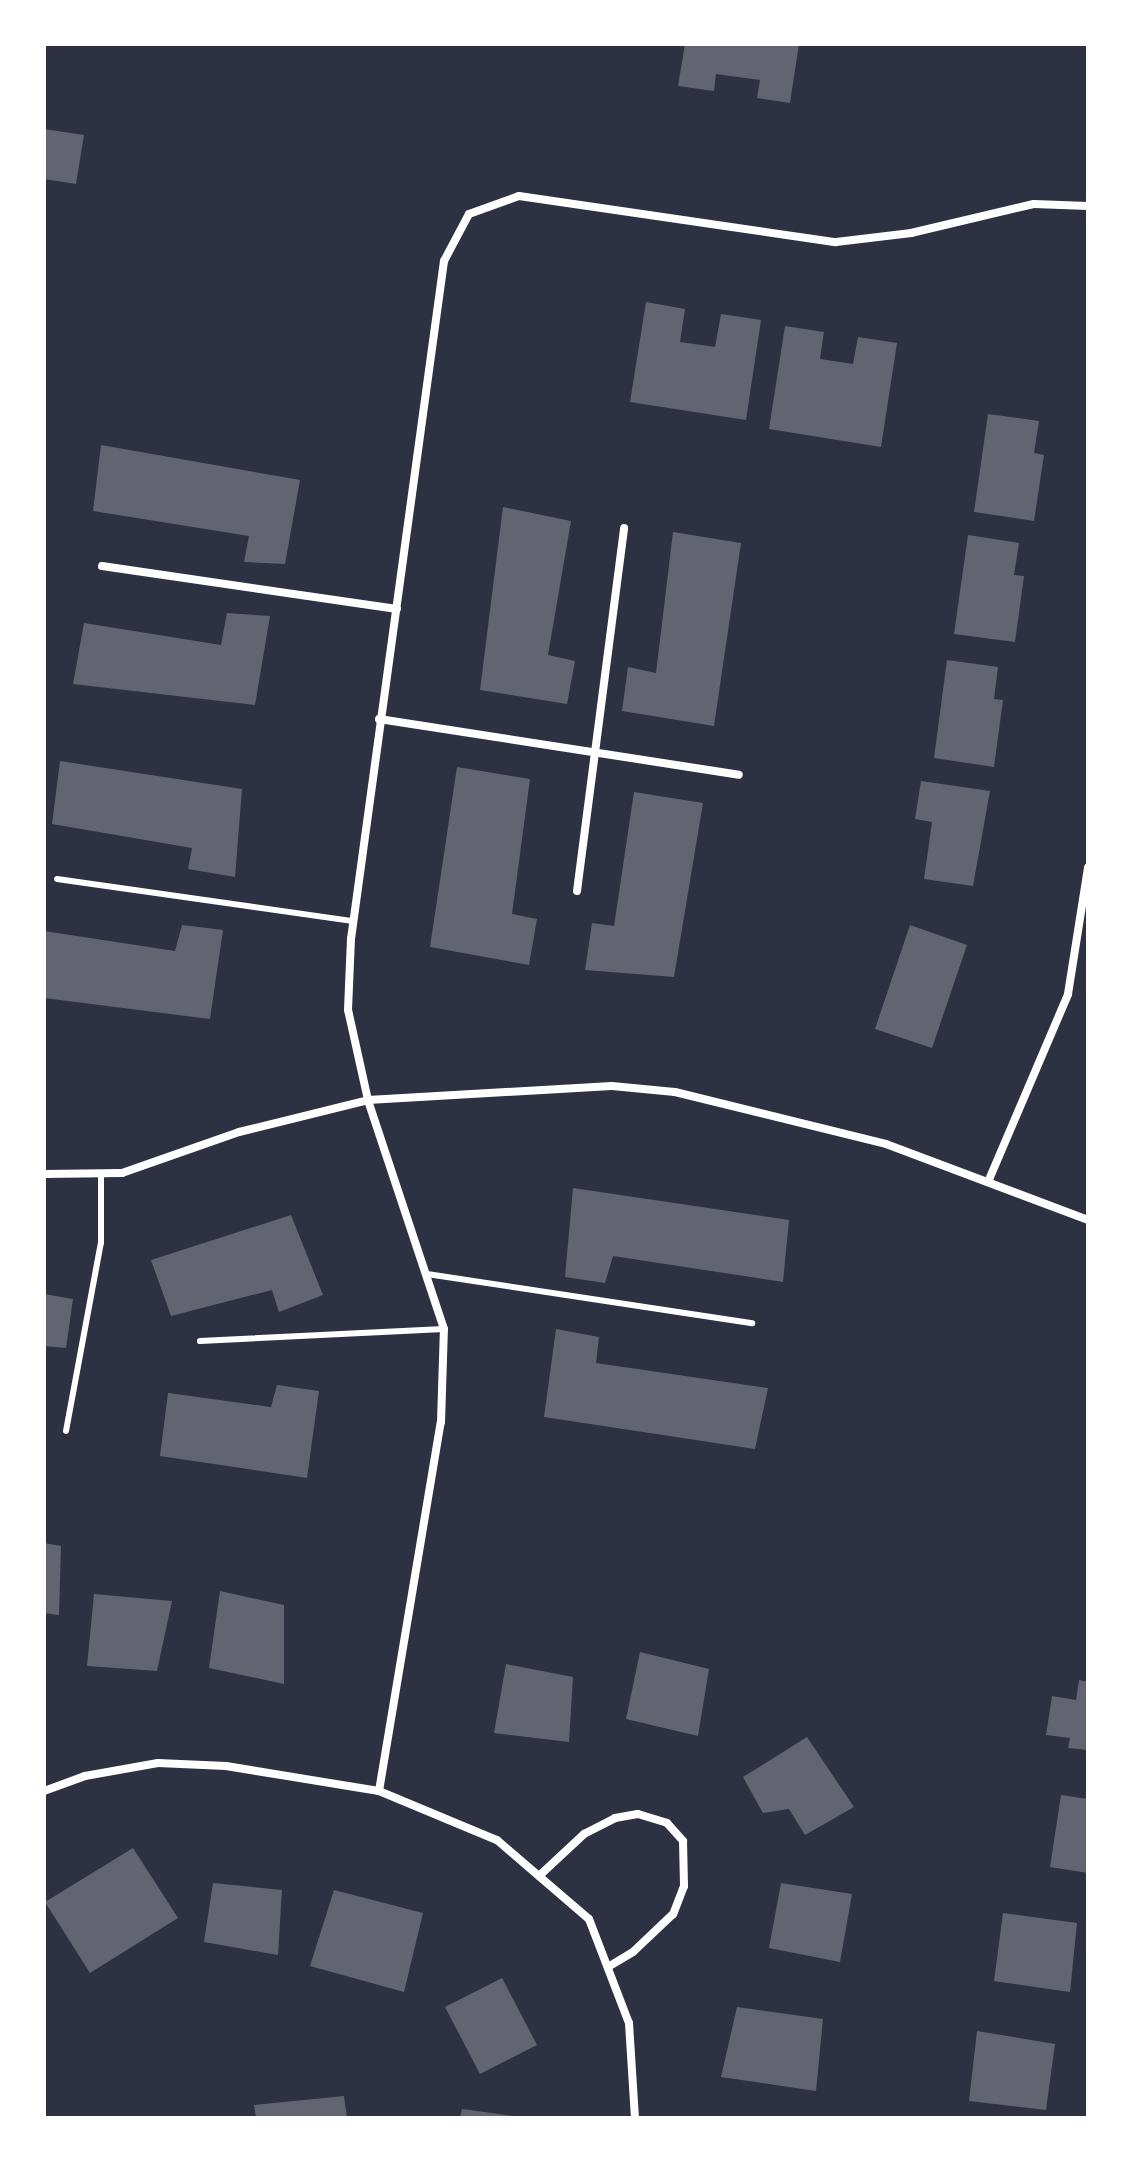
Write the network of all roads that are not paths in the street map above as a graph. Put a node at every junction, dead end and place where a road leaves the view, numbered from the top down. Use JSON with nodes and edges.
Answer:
{"nodes":[{"id":1,"x":1088,"y":206,"type":"edge"},
{"id":2,"x":624,"y":528,"type":"dead end"},
{"id":3,"x":102,"y":566,"type":"dead end"},
{"id":4,"x":397,"y":609,"type":"junction"},
{"id":5,"x":379,"y":719,"type":"junction"},
{"id":6,"x":596,"y":753,"type":"junction"},
{"id":7,"x":739,"y":775,"type":"dead end"},
{"id":8,"x":1088,"y":868,"type":"edge"},
{"id":9,"x":57,"y":879,"type":"dead end"},
{"id":10,"x":577,"y":891,"type":"dead end"},
{"id":11,"x":353,"y":921,"type":"junction"},
{"id":12,"x":368,"y":1100,"type":"junction"},
{"id":13,"x":44,"y":1174,"type":"edge"},
{"id":14,"x":101,"y":1174,"type":"junction"},
{"id":15,"x":988,"y":1182,"type":"junction"},
{"id":16,"x":1088,"y":1220,"type":"edge"},
{"id":17,"x":427,"y":1274,"type":"junction"},
{"id":18,"x":752,"y":1323,"type":"dead end"},
{"id":19,"x":444,"y":1329,"type":"junction"},
{"id":20,"x":200,"y":1341,"type":"dead end"},
{"id":21,"x":66,"y":1431,"type":"dead end"},
{"id":22,"x":44,"y":1791,"type":"edge"},
{"id":23,"x":379,"y":1791,"type":"junction"},
{"id":24,"x":539,"y":1876,"type":"junction"},
{"id":25,"x":608,"y":1967,"type":"junction"},
{"id":26,"x":635,"y":2118,"type":"edge"}],
"edges":[{"from":1,"to":4,"type":"street"},
{"from":2,"to":6,"type":"street"},
{"from":3,"to":4,"type":"street"},
{"from":4,"to":5,"type":"street"},
{"from":5,"to":6,"type":"street"},
{"from":5,"to":11,"type":"street"},
{"from":6,"to":7,"type":"street"},
{"from":6,"to":10,"type":"street"},
{"from":8,"to":15,"type":"street"},
{"from":9,"to":11,"type":"lane"},
{"from":11,"to":12,"type":"street"},
{"from":12,"to":14,"type":"street"},
{"from":12,"to":15,"type":"street"},
{"from":12,"to":17,"type":"street"},
{"from":13,"to":14,"type":"street"},
{"from":14,"to":21,"type":"lane"},
{"from":15,"to":16,"type":"street"},
{"from":17,"to":18,"type":"lane"},
{"from":17,"to":19,"type":"street"},
{"from":19,"to":20,"type":"lane"},
{"from":19,"to":23,"type":"street"},
{"from":22,"to":23,"type":"street"},
{"from":23,"to":24,"type":"street"},
{"from":24,"to":25,"type":"street"},
{"from":24,"to":25,"type":"street"},
{"from":25,"to":26,"type":"street"}]}
